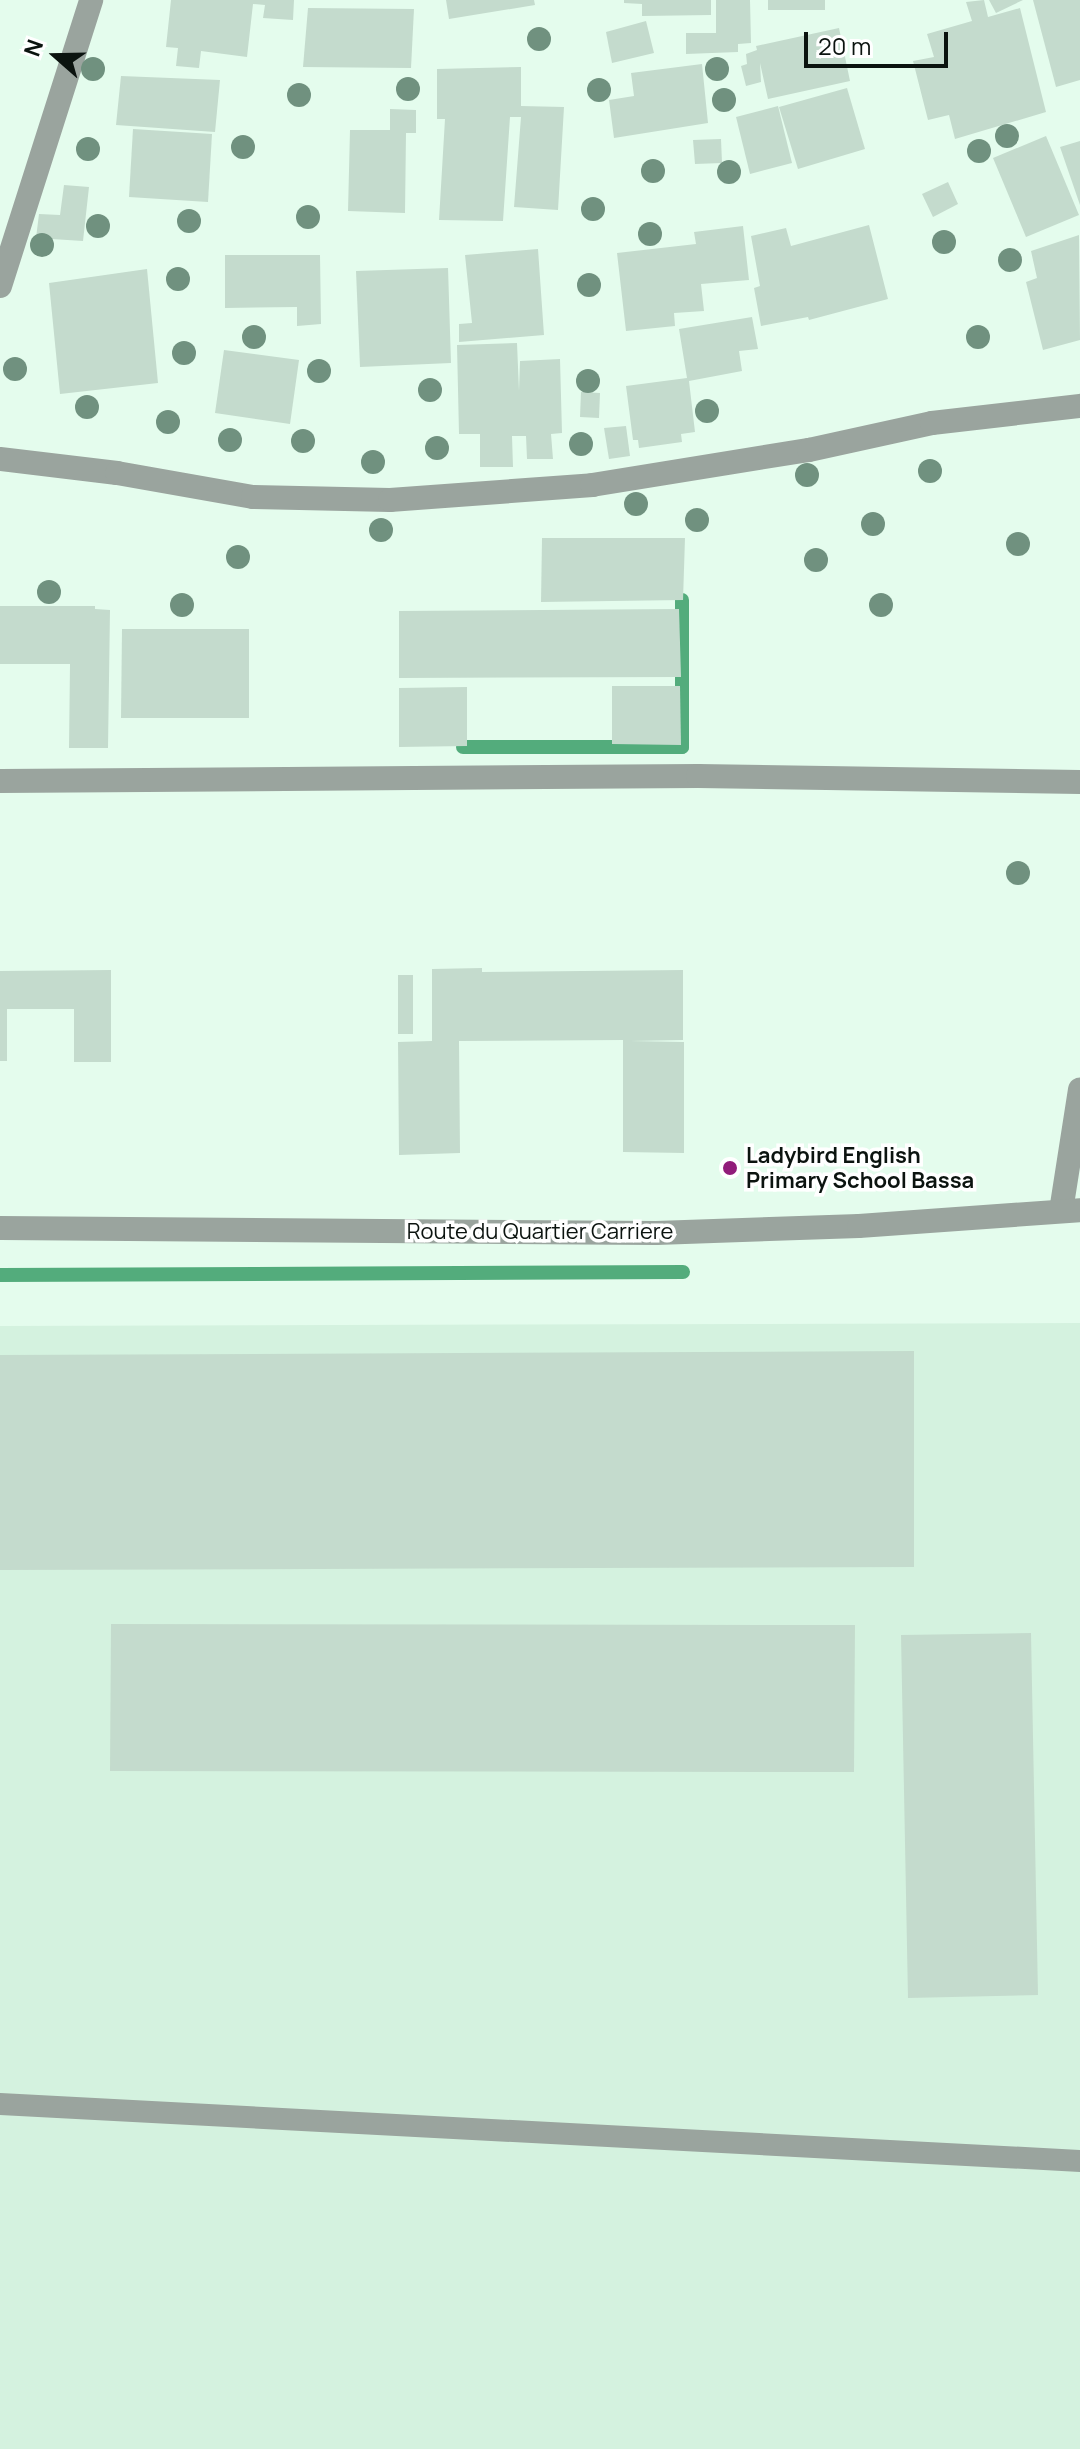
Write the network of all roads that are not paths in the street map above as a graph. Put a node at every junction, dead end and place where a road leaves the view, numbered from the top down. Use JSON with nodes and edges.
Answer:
{"nodes":[{"id":1,"x":91,"y":0,"type":"edge"},
{"id":2,"x":0,"y":286,"type":"edge"},
{"id":3,"x":1080,"y":406,"type":"edge"},
{"id":4,"x":0,"y":459,"type":"edge"},
{"id":5,"x":0,"y":781,"type":"edge"},
{"id":6,"x":1080,"y":782,"type":"edge"},
{"id":7,"x":1080,"y":1089,"type":"edge"},
{"id":8,"x":1070,"y":1211,"type":"edge"},
{"id":9,"x":0,"y":1228,"type":"edge"},
{"id":10,"x":0,"y":2104,"type":"edge"},
{"id":11,"x":1080,"y":2161,"type":"edge"}],
"edges":[{"from":1,"to":2,"type":"street"},
{"from":3,"to":4,"type":"street"},
{"from":5,"to":6,"type":"street"},
{"from":7,"to":8,"type":"street"},
{"from":8,"to":9,"type":"street","name":"Route du Quartier Carriere"},
{"from":10,"to":11,"type":"lane"}]}
